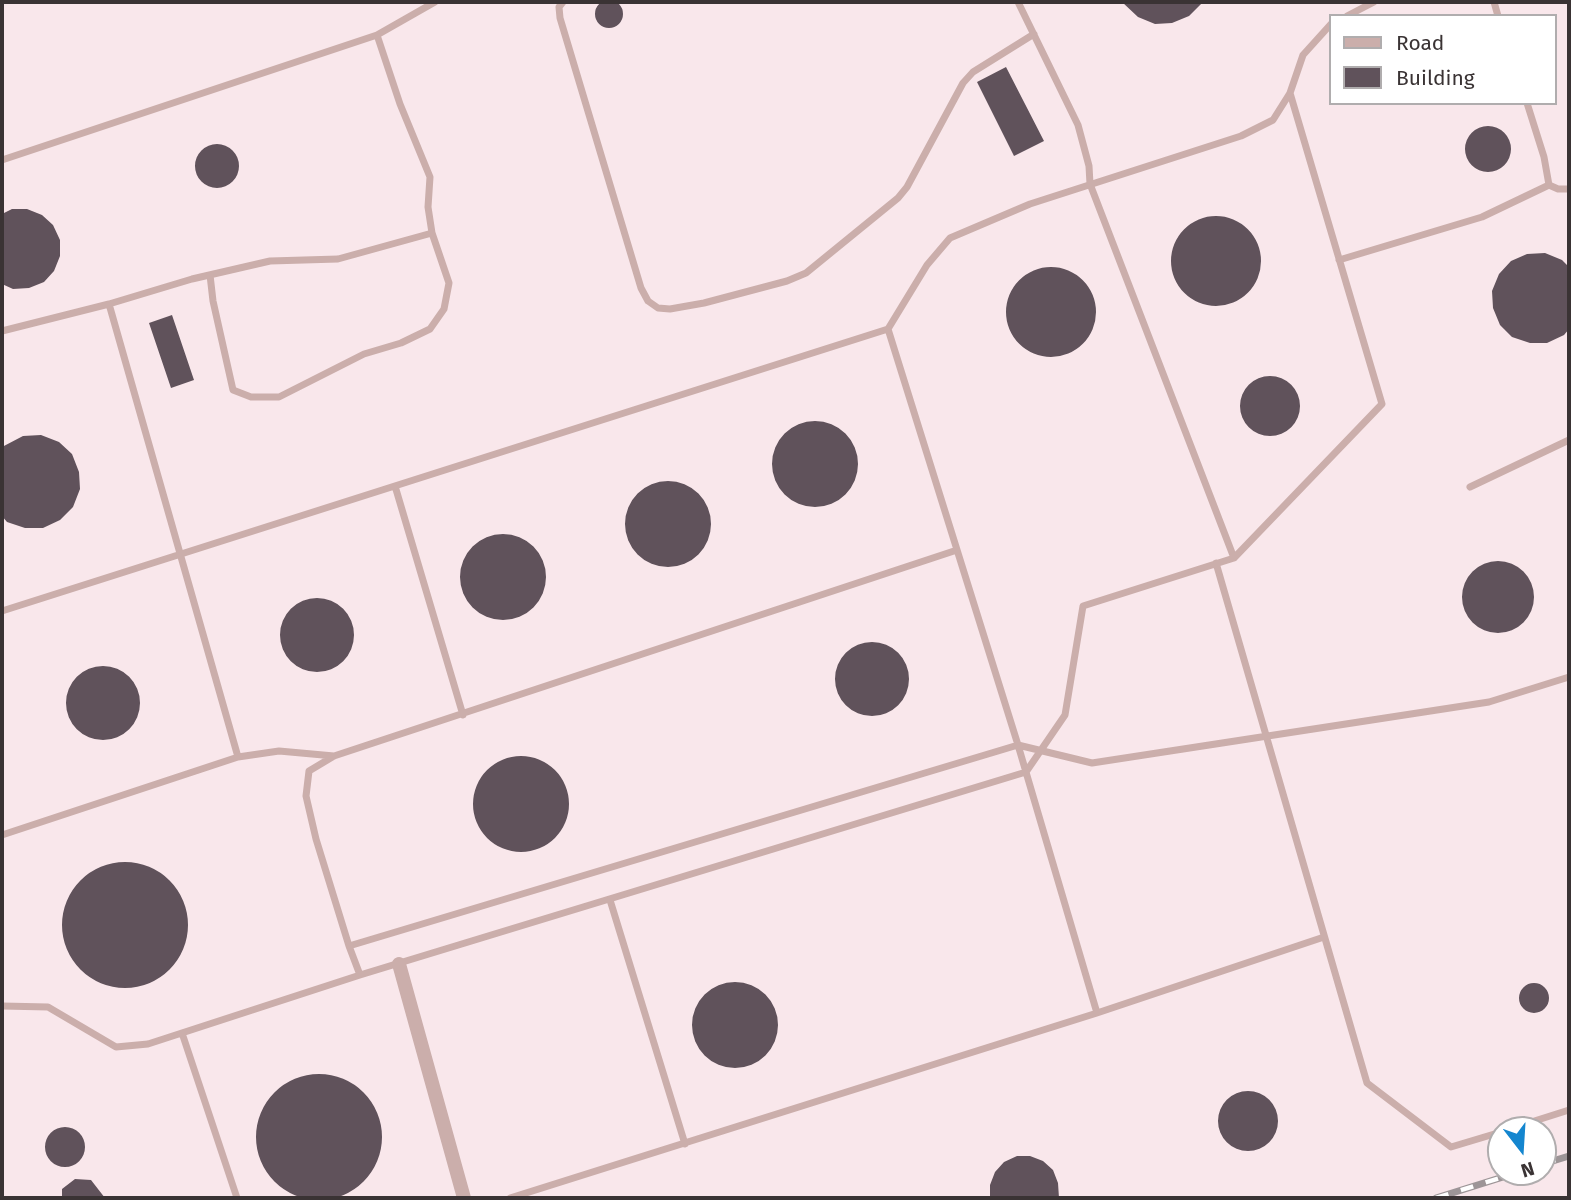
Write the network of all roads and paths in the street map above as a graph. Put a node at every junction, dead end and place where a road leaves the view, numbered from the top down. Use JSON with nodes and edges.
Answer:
{"nodes":[{"id":1,"x":435,"y":2,"type":"edge"},
{"id":2,"x":562,"y":2,"type":"edge"},
{"id":3,"x":1018,"y":2,"type":"edge"},
{"id":4,"x":1374,"y":2,"type":"edge"},
{"id":5,"x":1351,"y":14,"type":"edge"},
{"id":6,"x":1330,"y":25,"type":"edge"},
{"id":7,"x":1034,"y":34,"type":"junction"},
{"id":8,"x":377,"y":36,"type":"junction"},
{"id":9,"x":1290,"y":93,"type":"junction"},
{"id":10,"x":1528,"y":105,"type":"edge"},
{"id":11,"x":2,"y":160,"type":"edge"},
{"id":12,"x":1090,"y":184,"type":"junction"},
{"id":13,"x":1549,"y":185,"type":"junction"},
{"id":14,"x":1569,"y":189,"type":"edge"},
{"id":15,"x":432,"y":233,"type":"junction"},
{"id":16,"x":1339,"y":260,"type":"junction"},
{"id":17,"x":210,"y":275,"type":"junction"},
{"id":18,"x":109,"y":304,"type":"junction"},
{"id":19,"x":888,"y":329,"type":"junction"},
{"id":20,"x":2,"y":331,"type":"edge"},
{"id":21,"x":1569,"y":440,"type":"edge"},
{"id":22,"x":395,"y":486,"type":"junction"},
{"id":23,"x":1470,"y":487,"type":"dead end"},
{"id":24,"x":957,"y":550,"type":"junction"},
{"id":25,"x":180,"y":555,"type":"junction"},
{"id":26,"x":1234,"y":558,"type":"junction"},
{"id":27,"x":1216,"y":563,"type":"junction"},
{"id":28,"x":2,"y":611,"type":"edge"},
{"id":29,"x":1569,"y":677,"type":"edge"},
{"id":30,"x":463,"y":715,"type":"junction"},
{"id":31,"x":1266,"y":736,"type":"junction"},
{"id":32,"x":1018,"y":745,"type":"junction"},
{"id":33,"x":1041,"y":751,"type":"junction"},
{"id":34,"x":334,"y":756,"type":"junction"},
{"id":35,"x":238,"y":757,"type":"junction"},
{"id":36,"x":1026,"y":772,"type":"junction"},
{"id":37,"x":2,"y":835,"type":"edge"},
{"id":38,"x":610,"y":900,"type":"junction"},
{"id":39,"x":1324,"y":937,"type":"junction"},
{"id":40,"x":349,"y":946,"type":"junction"},
{"id":41,"x":399,"y":964,"type":"junction"},
{"id":42,"x":360,"y":975,"type":"junction"},
{"id":43,"x":2,"y":1006,"type":"edge"},
{"id":44,"x":1097,"y":1013,"type":"junction"},
{"id":45,"x":182,"y":1032,"type":"junction"},
{"id":46,"x":1569,"y":1110,"type":"edge"},
{"id":47,"x":1550,"y":1116,"type":"edge"},
{"id":48,"x":1487,"y":1136,"type":"edge"},
{"id":49,"x":685,"y":1144,"type":"junction"},
{"id":50,"x":237,"y":1198,"type":"edge"},
{"id":51,"x":464,"y":1198,"type":"edge"},
{"id":52,"x":510,"y":1198,"type":"edge"}],
"edges":[{"from":1,"to":8,"type":"lane"},
{"from":2,"to":7,"type":"lane"},
{"from":3,"to":7,"type":"lane"},
{"from":4,"to":5,"type":"lane"},
{"from":6,"to":9,"type":"lane"},
{"from":7,"to":12,"type":"lane"},
{"from":8,"to":11,"type":"lane"},
{"from":8,"to":15,"type":"lane"},
{"from":9,"to":12,"type":"lane"},
{"from":9,"to":16,"type":"lane"},
{"from":10,"to":13,"type":"lane"},
{"from":12,"to":19,"type":"lane"},
{"from":12,"to":26,"type":"lane"},
{"from":13,"to":14,"type":"lane"},
{"from":13,"to":16,"type":"lane"},
{"from":15,"to":17,"type":"lane"},
{"from":15,"to":17,"type":"lane"},
{"from":16,"to":26,"type":"lane"},
{"from":17,"to":18,"type":"lane"},
{"from":18,"to":20,"type":"lane"},
{"from":18,"to":25,"type":"lane"},
{"from":19,"to":22,"type":"lane"},
{"from":19,"to":24,"type":"lane"},
{"from":21,"to":23,"type":"lane"},
{"from":22,"to":25,"type":"lane"},
{"from":22,"to":30,"type":"lane"},
{"from":24,"to":30,"type":"lane"},
{"from":24,"to":32,"type":"lane"},
{"from":25,"to":28,"type":"lane"},
{"from":25,"to":35,"type":"lane"},
{"from":26,"to":27,"type":"lane"},
{"from":27,"to":31,"type":"lane"},
{"from":27,"to":33,"type":"lane"},
{"from":29,"to":31,"type":"lane"},
{"from":30,"to":34,"type":"lane"},
{"from":31,"to":33,"type":"lane"},
{"from":31,"to":39,"type":"lane"},
{"from":32,"to":33,"type":"lane"},
{"from":32,"to":36,"type":"lane"},
{"from":32,"to":40,"type":"lane"},
{"from":33,"to":36,"type":"lane"},
{"from":34,"to":35,"type":"lane"},
{"from":34,"to":40,"type":"lane"},
{"from":35,"to":37,"type":"lane"},
{"from":36,"to":38,"type":"lane"},
{"from":36,"to":44,"type":"lane"},
{"from":38,"to":41,"type":"lane"},
{"from":38,"to":49,"type":"lane"},
{"from":39,"to":44,"type":"lane"},
{"from":39,"to":48,"type":"lane"},
{"from":40,"to":42,"type":"lane"},
{"from":41,"to":42,"type":"lane"},
{"from":41,"to":51,"type":"street"},
{"from":42,"to":45,"type":"lane"},
{"from":43,"to":45,"type":"lane"},
{"from":44,"to":49,"type":"lane"},
{"from":45,"to":50,"type":"lane"},
{"from":46,"to":47,"type":"lane"},
{"from":49,"to":52,"type":"lane"}]}
